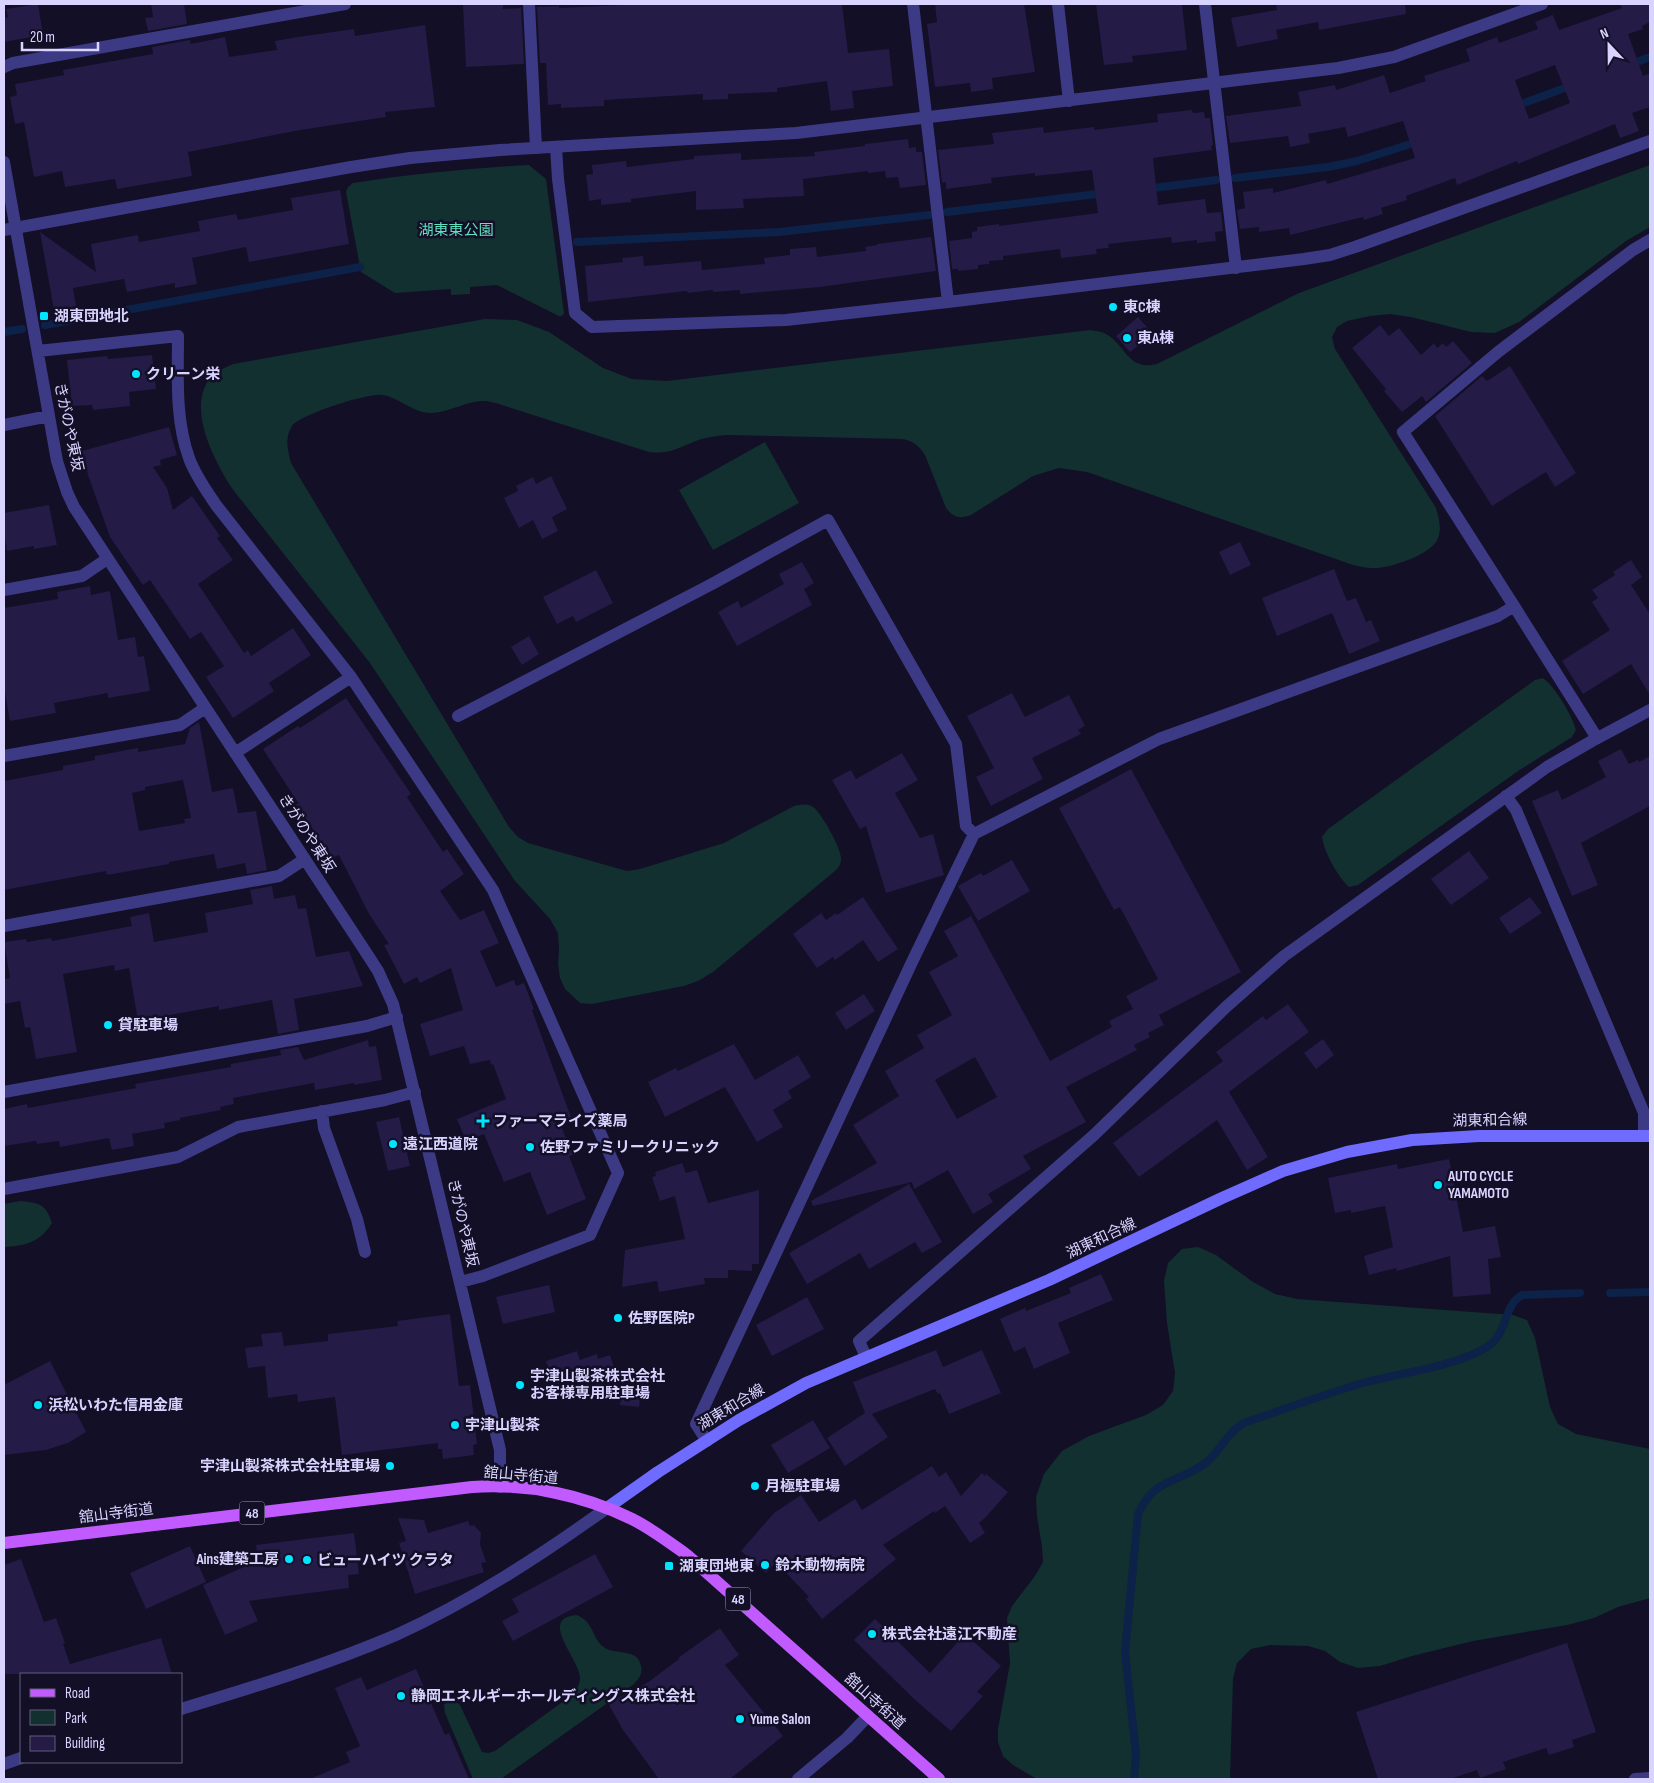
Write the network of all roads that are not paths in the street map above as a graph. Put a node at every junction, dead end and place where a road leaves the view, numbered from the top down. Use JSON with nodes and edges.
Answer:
{"nodes":[{"id":1,"x":345,"y":4,"type":"edge"},
{"id":2,"x":529,"y":4,"type":"edge"},
{"id":3,"x":913,"y":4,"type":"edge"},
{"id":4,"x":1058,"y":4,"type":"edge"},
{"id":5,"x":1205,"y":4,"type":"edge"},
{"id":6,"x":1542,"y":4,"type":"edge"},
{"id":7,"x":4,"y":67,"type":"edge"},
{"id":8,"x":1215,"y":83,"type":"junction"},
{"id":9,"x":1069,"y":101,"type":"junction"},
{"id":10,"x":926,"y":118,"type":"junction"},
{"id":11,"x":1650,"y":141,"type":"edge"},
{"id":12,"x":556,"y":146,"type":"junction"},
{"id":13,"x":536,"y":148,"type":"junction"},
{"id":14,"x":4,"y":162,"type":"edge"},
{"id":15,"x":10,"y":229,"type":"edge"},
{"id":16,"x":1650,"y":240,"type":"edge"},
{"id":17,"x":1236,"y":268,"type":"junction"},
{"id":18,"x":948,"y":302,"type":"junction"},
{"id":19,"x":38,"y":351,"type":"junction"},
{"id":20,"x":49,"y":416,"type":"junction"},
{"id":21,"x":4,"y":425,"type":"edge"},
{"id":22,"x":107,"y":559,"type":"junction"},
{"id":23,"x":4,"y":590,"type":"edge"},
{"id":24,"x":1514,"y":606,"type":"junction"},
{"id":25,"x":351,"y":677,"type":"junction"},
{"id":26,"x":205,"y":708,"type":"junction"},
{"id":27,"x":1650,"y":710,"type":"edge"},
{"id":28,"x":458,"y":716,"type":"dead end"},
{"id":29,"x":1597,"y":738,"type":"junction"},
{"id":30,"x":235,"y":753,"type":"junction"},
{"id":31,"x":4,"y":756,"type":"edge"},
{"id":32,"x":1506,"y":796,"type":"junction"},
{"id":33,"x":974,"y":834,"type":"junction"},
{"id":34,"x":305,"y":859,"type":"junction"},
{"id":35,"x":4,"y":926,"type":"edge"},
{"id":36,"x":397,"y":1017,"type":"junction"},
{"id":37,"x":4,"y":1092,"type":"edge"},
{"id":38,"x":415,"y":1092,"type":"junction"},
{"id":39,"x":322,"y":1111,"type":"junction"},
{"id":40,"x":1647,"y":1136,"type":"edge"},
{"id":41,"x":4,"y":1189,"type":"edge"},
{"id":42,"x":365,"y":1252,"type":"dead end"},
{"id":43,"x":460,"y":1282,"type":"junction"},
{"id":44,"x":866,"y":1357,"type":"junction"},
{"id":45,"x":707,"y":1441,"type":"junction"},
{"id":46,"x":500,"y":1486,"type":"junction"},
{"id":47,"x":606,"y":1508,"type":"junction"},
{"id":48,"x":4,"y":1543,"type":"edge"},
{"id":49,"x":182,"y":1709,"type":"edge"},
{"id":50,"x":868,"y":1716,"type":"junction"},
{"id":51,"x":20,"y":1758,"type":"edge"},
{"id":52,"x":4,"y":1764,"type":"edge"},
{"id":53,"x":1650,"y":1778,"type":"edge"},
{"id":54,"x":798,"y":1779,"type":"edge"},
{"id":55,"x":938,"y":1779,"type":"edge"},
{"id":56,"x":1635,"y":1779,"type":"edge"}],
"edges":[{"from":1,"to":7,"type":"street"},
{"from":2,"to":13,"type":"street"},
{"from":3,"to":10,"type":"street"},
{"from":4,"to":9,"type":"street"},
{"from":5,"to":8,"type":"street"},
{"from":6,"to":8,"type":"street"},
{"from":8,"to":9,"type":"street"},
{"from":8,"to":17,"type":"street"},
{"from":9,"to":10,"type":"street"},
{"from":10,"to":12,"type":"street"},
{"from":10,"to":18,"type":"street"},
{"from":11,"to":17,"type":"street"},
{"from":12,"to":13,"type":"street"},
{"from":12,"to":18,"type":"street"},
{"from":13,"to":15,"type":"street"},
{"from":14,"to":15,"type":"street","name":"きがのや東坂"},
{"from":15,"to":19,"type":"street","name":"きがのや東坂"},
{"from":16,"to":24,"type":"street"},
{"from":17,"to":18,"type":"street"},
{"from":19,"to":20,"type":"street","name":"きがのや東坂"},
{"from":19,"to":25,"type":"street"},
{"from":20,"to":21,"type":"street"},
{"from":20,"to":22,"type":"street","name":"きがのや東坂"},
{"from":22,"to":23,"type":"street"},
{"from":22,"to":26,"type":"street","name":"きがのや東坂"},
{"from":24,"to":29,"type":"street"},
{"from":24,"to":33,"type":"street"},
{"from":25,"to":30,"type":"street"},
{"from":25,"to":43,"type":"street"},
{"from":26,"to":30,"type":"street","name":"きがのや東坂"},
{"from":26,"to":31,"type":"street"},
{"from":27,"to":29,"type":"street"},
{"from":28,"to":33,"type":"street"},
{"from":29,"to":32,"type":"street"},
{"from":30,"to":34,"type":"street","name":"きがのや東坂"},
{"from":32,"to":40,"type":"street"},
{"from":32,"to":44,"type":"street"},
{"from":33,"to":45,"type":"street"},
{"from":34,"to":35,"type":"street"},
{"from":34,"to":36,"type":"street","name":"きがのや東坂"},
{"from":36,"to":37,"type":"street"},
{"from":36,"to":38,"type":"street","name":"きがのや東坂"},
{"from":38,"to":39,"type":"street"},
{"from":38,"to":43,"type":"street","name":"きがのや東坂"},
{"from":39,"to":41,"type":"street"},
{"from":39,"to":42,"type":"street"},
{"from":40,"to":44,"type":"main road","name":"湖東和合線"},
{"from":43,"to":46,"type":"street","name":"きがのや東坂"},
{"from":44,"to":45,"type":"main road","name":"湖東和合線"},
{"from":45,"to":47,"type":"main road","name":"湖東和合線"},
{"from":46,"to":47,"type":"main road","name":"舘山寺街道","number":"48"},
{"from":46,"to":48,"type":"main road","name":"舘山寺街道","number":"48"},
{"from":47,"to":49,"type":"street"},
{"from":47,"to":50,"type":"main road","name":"舘山寺街道","number":"48"},
{"from":50,"to":54,"type":"street"},
{"from":50,"to":55,"type":"main road","name":"舘山寺街道","number":"48"},
{"from":51,"to":52,"type":"street"},
{"from":53,"to":56,"type":"street"}]}
